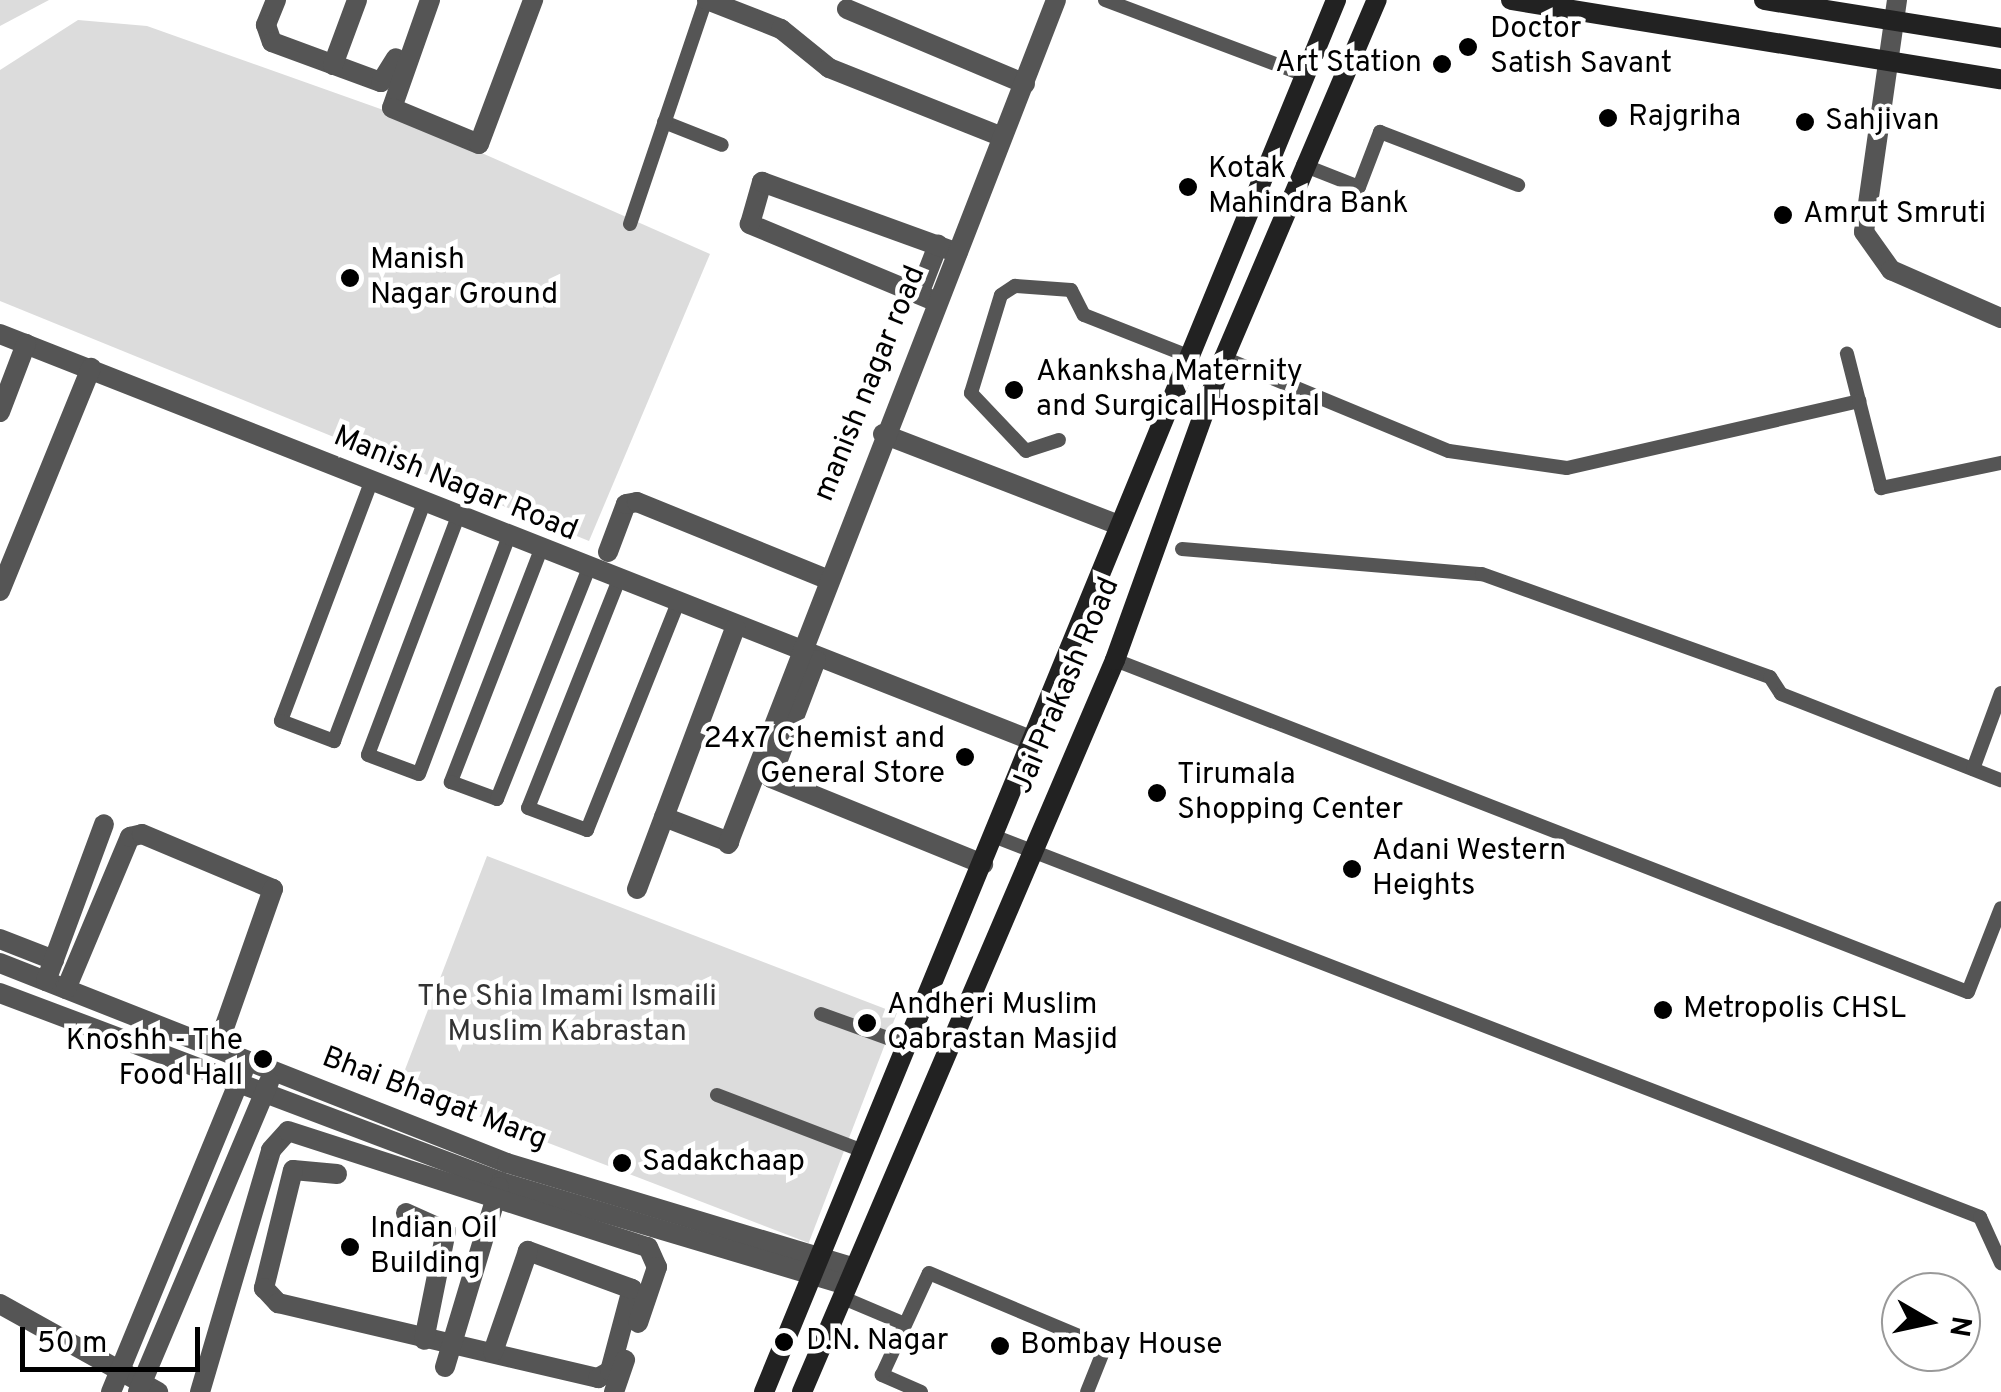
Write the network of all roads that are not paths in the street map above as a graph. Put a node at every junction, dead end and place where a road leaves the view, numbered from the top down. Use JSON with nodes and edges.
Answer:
{"nodes":[{"id":1,"x":276,"y":0,"type":"edge"},
{"id":2,"x":358,"y":0,"type":"edge"},
{"id":3,"x":417,"y":0,"type":"edge"},
{"id":4,"x":430,"y":0,"type":"edge"},
{"id":5,"x":533,"y":0,"type":"edge"},
{"id":6,"x":706,"y":0,"type":"edge"},
{"id":7,"x":1056,"y":0,"type":"edge"},
{"id":8,"x":1105,"y":0,"type":"edge"},
{"id":9,"x":1336,"y":0,"type":"edge"},
{"id":10,"x":1376,"y":0,"type":"edge"},
{"id":11,"x":1510,"y":0,"type":"edge"},
{"id":12,"x":1764,"y":0,"type":"edge"},
{"id":13,"x":1897,"y":0,"type":"edge"},
{"id":14,"x":847,"y":9,"type":"dead end"},
{"id":15,"x":1890,"y":22,"type":"junction"},
{"id":16,"x":2001,"y":38,"type":"edge"},
{"id":17,"x":1892,"y":63,"type":"junction"},
{"id":18,"x":334,"y":64,"type":"junction"},
{"id":19,"x":1305,"y":75,"type":"junction"},
{"id":20,"x":2001,"y":80,"type":"edge"},
{"id":21,"x":1025,"y":84,"type":"junction"},
{"id":22,"x":664,"y":122,"type":"junction"},
{"id":23,"x":1002,"y":137,"type":"junction"},
{"id":24,"x":722,"y":145,"type":"dead end"},
{"id":25,"x":1304,"y":165,"type":"junction"},
{"id":26,"x":1518,"y":185,"type":"dead end"},
{"id":27,"x":630,"y":224,"type":"dead end"},
{"id":28,"x":948,"y":249,"type":"junction"},
{"id":29,"x":928,"y":298,"type":"junction"},
{"id":30,"x":2001,"y":318,"type":"edge"},
{"id":31,"x":0,"y":334,"type":"edge"},
{"id":32,"x":26,"y":344,"type":"junction"},
{"id":33,"x":1847,"y":354,"type":"dead end"},
{"id":34,"x":1188,"y":356,"type":"junction"},
{"id":35,"x":1224,"y":358,"type":"junction"},
{"id":36,"x":91,"y":368,"type":"junction"},
{"id":37,"x":1860,"y":401,"type":"junction"},
{"id":38,"x":0,"y":412,"type":"edge"},
{"id":39,"x":883,"y":434,"type":"junction"},
{"id":40,"x":1059,"y":440,"type":"dead end"},
{"id":41,"x":2001,"y":463,"type":"edge"},
{"id":42,"x":370,"y":485,"type":"junction"},
{"id":43,"x":423,"y":506,"type":"junction"},
{"id":44,"x":457,"y":519,"type":"junction"},
{"id":45,"x":1118,"y":524,"type":"junction"},
{"id":46,"x":508,"y":539,"type":"junction"},
{"id":47,"x":1182,"y":550,"type":"dead end"},
{"id":48,"x":540,"y":552,"type":"junction"},
{"id":49,"x":608,"y":552,"type":"dead end"},
{"id":50,"x":588,"y":570,"type":"junction"},
{"id":51,"x":824,"y":578,"type":"junction"},
{"id":52,"x":618,"y":582,"type":"junction"},
{"id":53,"x":1,"y":587,"type":"edge"},
{"id":54,"x":677,"y":605,"type":"junction"},
{"id":55,"x":734,"y":628,"type":"junction"},
{"id":56,"x":808,"y":657,"type":"junction"},
{"id":57,"x":1115,"y":660,"type":"junction"},
{"id":58,"x":784,"y":672,"type":"dead end"},
{"id":59,"x":2001,"y":693,"type":"edge"},
{"id":60,"x":763,"y":738,"type":"junction"},
{"id":61,"x":1033,"y":741,"type":"junction"},
{"id":62,"x":1973,"y":769,"type":"junction"},
{"id":63,"x":2001,"y":780,"type":"edge"},
{"id":64,"x":664,"y":817,"type":"junction"},
{"id":65,"x":104,"y":824,"type":"dead end"},
{"id":66,"x":996,"y":837,"type":"junction"},
{"id":67,"x":1030,"y":850,"type":"junction"},
{"id":68,"x":983,"y":864,"type":"junction"},
{"id":69,"x":637,"y":889,"type":"dead end"},
{"id":70,"x":2001,"y":908,"type":"edge"},
{"id":71,"x":0,"y":939,"type":"edge"},
{"id":72,"x":54,"y":960,"type":"junction"},
{"id":73,"x":0,"y":963,"type":"edge"},
{"id":74,"x":46,"y":981,"type":"junction"},
{"id":75,"x":66,"y":989,"type":"junction"},
{"id":76,"x":0,"y":994,"type":"edge"},
{"id":77,"x":821,"y":1014,"type":"dead end"},
{"id":78,"x":144,"y":1020,"type":"junction"},
{"id":79,"x":136,"y":1043,"type":"junction"},
{"id":80,"x":904,"y":1044,"type":"junction"},
{"id":81,"x":216,"y":1048,"type":"junction"},
{"id":82,"x":248,"y":1060,"type":"junction"},
{"id":83,"x":269,"y":1080,"type":"junction"},
{"id":84,"x":239,"y":1082,"type":"junction"},
{"id":85,"x":717,"y":1096,"type":"dead end"},
{"id":86,"x":860,"y":1150,"type":"junction"},
{"id":87,"x":337,"y":1174,"type":"dead end"},
{"id":88,"x":501,"y":1181,"type":"junction"},
{"id":89,"x":406,"y":1213,"type":"dead end"},
{"id":90,"x":821,"y":1262,"type":"junction"},
{"id":91,"x":2001,"y":1263,"type":"edge"},
{"id":92,"x":847,"y":1284,"type":"junction"},
{"id":93,"x":0,"y":1304,"type":"edge"},
{"id":94,"x":905,"y":1324,"type":"junction"},
{"id":95,"x":424,"y":1340,"type":"junction"},
{"id":96,"x":451,"y":1344,"type":"junction"},
{"id":97,"x":493,"y":1352,"type":"junction"},
{"id":98,"x":445,"y":1367,"type":"dead end"},
{"id":99,"x":116,"y":1382,"type":"edge"},
{"id":100,"x":145,"y":1390,"type":"edge"},
{"id":101,"x":200,"y":1392,"type":"edge"},
{"id":102,"x":614,"y":1392,"type":"edge"},
{"id":103,"x":764,"y":1392,"type":"edge"},
{"id":104,"x":802,"y":1392,"type":"edge"},
{"id":105,"x":921,"y":1392,"type":"edge"},
{"id":106,"x":1087,"y":1392,"type":"edge"}],
"edges":[{"from":1,"to":18,"type":"street"},
{"from":2,"to":18,"type":"street"},
{"from":3,"to":18,"type":"street"},
{"from":4,"to":5,"type":"street"},
{"from":6,"to":22,"type":"lane"},
{"from":6,"to":23,"type":"street"},
{"from":7,"to":21,"type":"street","name":"manish nagar road"},
{"from":8,"to":19,"type":"lane"},
{"from":9,"to":19,"type":"main road","name":"Jai Prakash Road"},
{"from":10,"to":25,"type":"main road","name":"Jai Prakash Road"},
{"from":11,"to":17,"type":"main road"},
{"from":12,"to":15,"type":"main road"},
{"from":13,"to":15,"type":"street"},
{"from":14,"to":21,"type":"street"},
{"from":15,"to":16,"type":"main road"},
{"from":15,"to":17,"type":"street"},
{"from":17,"to":20,"type":"main road"},
{"from":17,"to":30,"type":"street"},
{"from":19,"to":34,"type":"main road","name":"Jai Prakash Road"},
{"from":21,"to":23,"type":"street","name":"manish nagar road"},
{"from":22,"to":24,"type":"lane"},
{"from":22,"to":27,"type":"lane"},
{"from":23,"to":28,"type":"street","name":"manish nagar road"},
{"from":25,"to":26,"type":"lane"},
{"from":25,"to":35,"type":"main road","name":"Jai Prakash Road"},
{"from":28,"to":29,"type":"street","name":"manish nagar road"},
{"from":28,"to":29,"type":"street"},
{"from":29,"to":39,"type":"street","name":"manish nagar road"},
{"from":31,"to":32,"type":"street","name":"Manish Nagar Road"},
{"from":32,"to":36,"type":"street","name":"Manish Nagar Road"},
{"from":32,"to":38,"type":"street"},
{"from":33,"to":37,"type":"lane"},
{"from":34,"to":40,"type":"lane"},
{"from":34,"to":45,"type":"main road","name":"Jai Prakash Road"},
{"from":35,"to":37,"type":"lane"},
{"from":35,"to":57,"type":"main road","name":"Jai Prakash Road"},
{"from":36,"to":42,"type":"street","name":"Manish Nagar Road"},
{"from":36,"to":53,"type":"street"},
{"from":37,"to":41,"type":"lane"},
{"from":39,"to":45,"type":"street","name":"Manish Nagar Road"},
{"from":39,"to":51,"type":"street","name":"manish nagar road"},
{"from":42,"to":43,"type":"street","name":"Manish Nagar Road"},
{"from":42,"to":43,"type":"lane"},
{"from":43,"to":44,"type":"street","name":"Manish Nagar Road"},
{"from":44,"to":46,"type":"street","name":"Manish Nagar Road"},
{"from":44,"to":46,"type":"lane"},
{"from":45,"to":61,"type":"main road","name":"Jai Prakash Road"},
{"from":46,"to":48,"type":"street","name":"Manish Nagar Road"},
{"from":47,"to":62,"type":"lane"},
{"from":48,"to":50,"type":"street","name":"Manish Nagar Road"},
{"from":48,"to":50,"type":"lane"},
{"from":49,"to":51,"type":"street"},
{"from":50,"to":52,"type":"street","name":"Manish Nagar Road"},
{"from":51,"to":56,"type":"street","name":"manish nagar road"},
{"from":52,"to":54,"type":"street","name":"Manish Nagar Road"},
{"from":52,"to":54,"type":"lane"},
{"from":54,"to":55,"type":"street","name":"Manish Nagar Road"},
{"from":55,"to":56,"type":"street","name":"Manish Nagar Road"},
{"from":55,"to":64,"type":"street"},
{"from":56,"to":60,"type":"street"},
{"from":56,"to":61,"type":"street","name":"Manish Nagar Road"},
{"from":56,"to":68,"type":"street"},
{"from":57,"to":67,"type":"main road","name":"Jai Prakash Road"},
{"from":57,"to":70,"type":"lane"},
{"from":58,"to":60,"type":"street"},
{"from":59,"to":62,"type":"lane"},
{"from":60,"to":64,"type":"street"},
{"from":61,"to":66,"type":"main road","name":"Jai Prakash Road"},
{"from":62,"to":63,"type":"lane"},
{"from":64,"to":69,"type":"street"},
{"from":65,"to":72,"type":"street"},
{"from":66,"to":67,"type":"lane"},
{"from":66,"to":68,"type":"main road","name":"Jai Prakash Road"},
{"from":67,"to":91,"type":"lane"},
{"from":67,"to":92,"type":"main road","name":"Jai Prakash Road"},
{"from":68,"to":80,"type":"main road","name":"Jai Prakash Road"},
{"from":71,"to":72,"type":"street"},
{"from":72,"to":74,"type":"street"},
{"from":73,"to":74,"type":"street","name":"Bhai Bhagat Marg"},
{"from":74,"to":75,"type":"street","name":"Bhai Bhagat Marg"},
{"from":75,"to":78,"type":"street","name":"Bhai Bhagat Marg"},
{"from":75,"to":81,"type":"street"},
{"from":76,"to":79,"type":"street"},
{"from":77,"to":80,"type":"lane"},
{"from":78,"to":79,"type":"street"},
{"from":78,"to":81,"type":"street","name":"Bhai Bhagat Marg"},
{"from":79,"to":84,"type":"street"},
{"from":80,"to":86,"type":"main road","name":"Jai Prakash Road"},
{"from":81,"to":82,"type":"street","name":"Bhai Bhagat Marg"},
{"from":82,"to":83,"type":"street","name":"Bhai Bhagat Marg"},
{"from":82,"to":84,"type":"street"},
{"from":83,"to":84,"type":"street"},
{"from":83,"to":88,"type":"street","name":"Bhai Bhagat Marg"},
{"from":83,"to":100,"type":"street"},
{"from":84,"to":99,"type":"street"},
{"from":85,"to":86,"type":"lane"},
{"from":86,"to":90,"type":"main road","name":"Jai Prakash Road"},
{"from":87,"to":95,"type":"street"},
{"from":88,"to":90,"type":"street"},
{"from":88,"to":96,"type":"street"},
{"from":88,"to":101,"type":"street"},
{"from":88,"to":102,"type":"street"},
{"from":89,"to":95,"type":"street"},
{"from":90,"to":92,"type":"street"},
{"from":90,"to":103,"type":"main road","name":"Jai Prakash Road"},
{"from":92,"to":94,"type":"lane"},
{"from":92,"to":104,"type":"main road","name":"Jai Prakash Road"},
{"from":93,"to":99,"type":"street"},
{"from":94,"to":105,"type":"lane"},
{"from":94,"to":106,"type":"lane"},
{"from":95,"to":96,"type":"street"},
{"from":96,"to":97,"type":"street"},
{"from":96,"to":98,"type":"street"},
{"from":97,"to":97,"type":"street"},
{"from":99,"to":100,"type":"street"}]}
